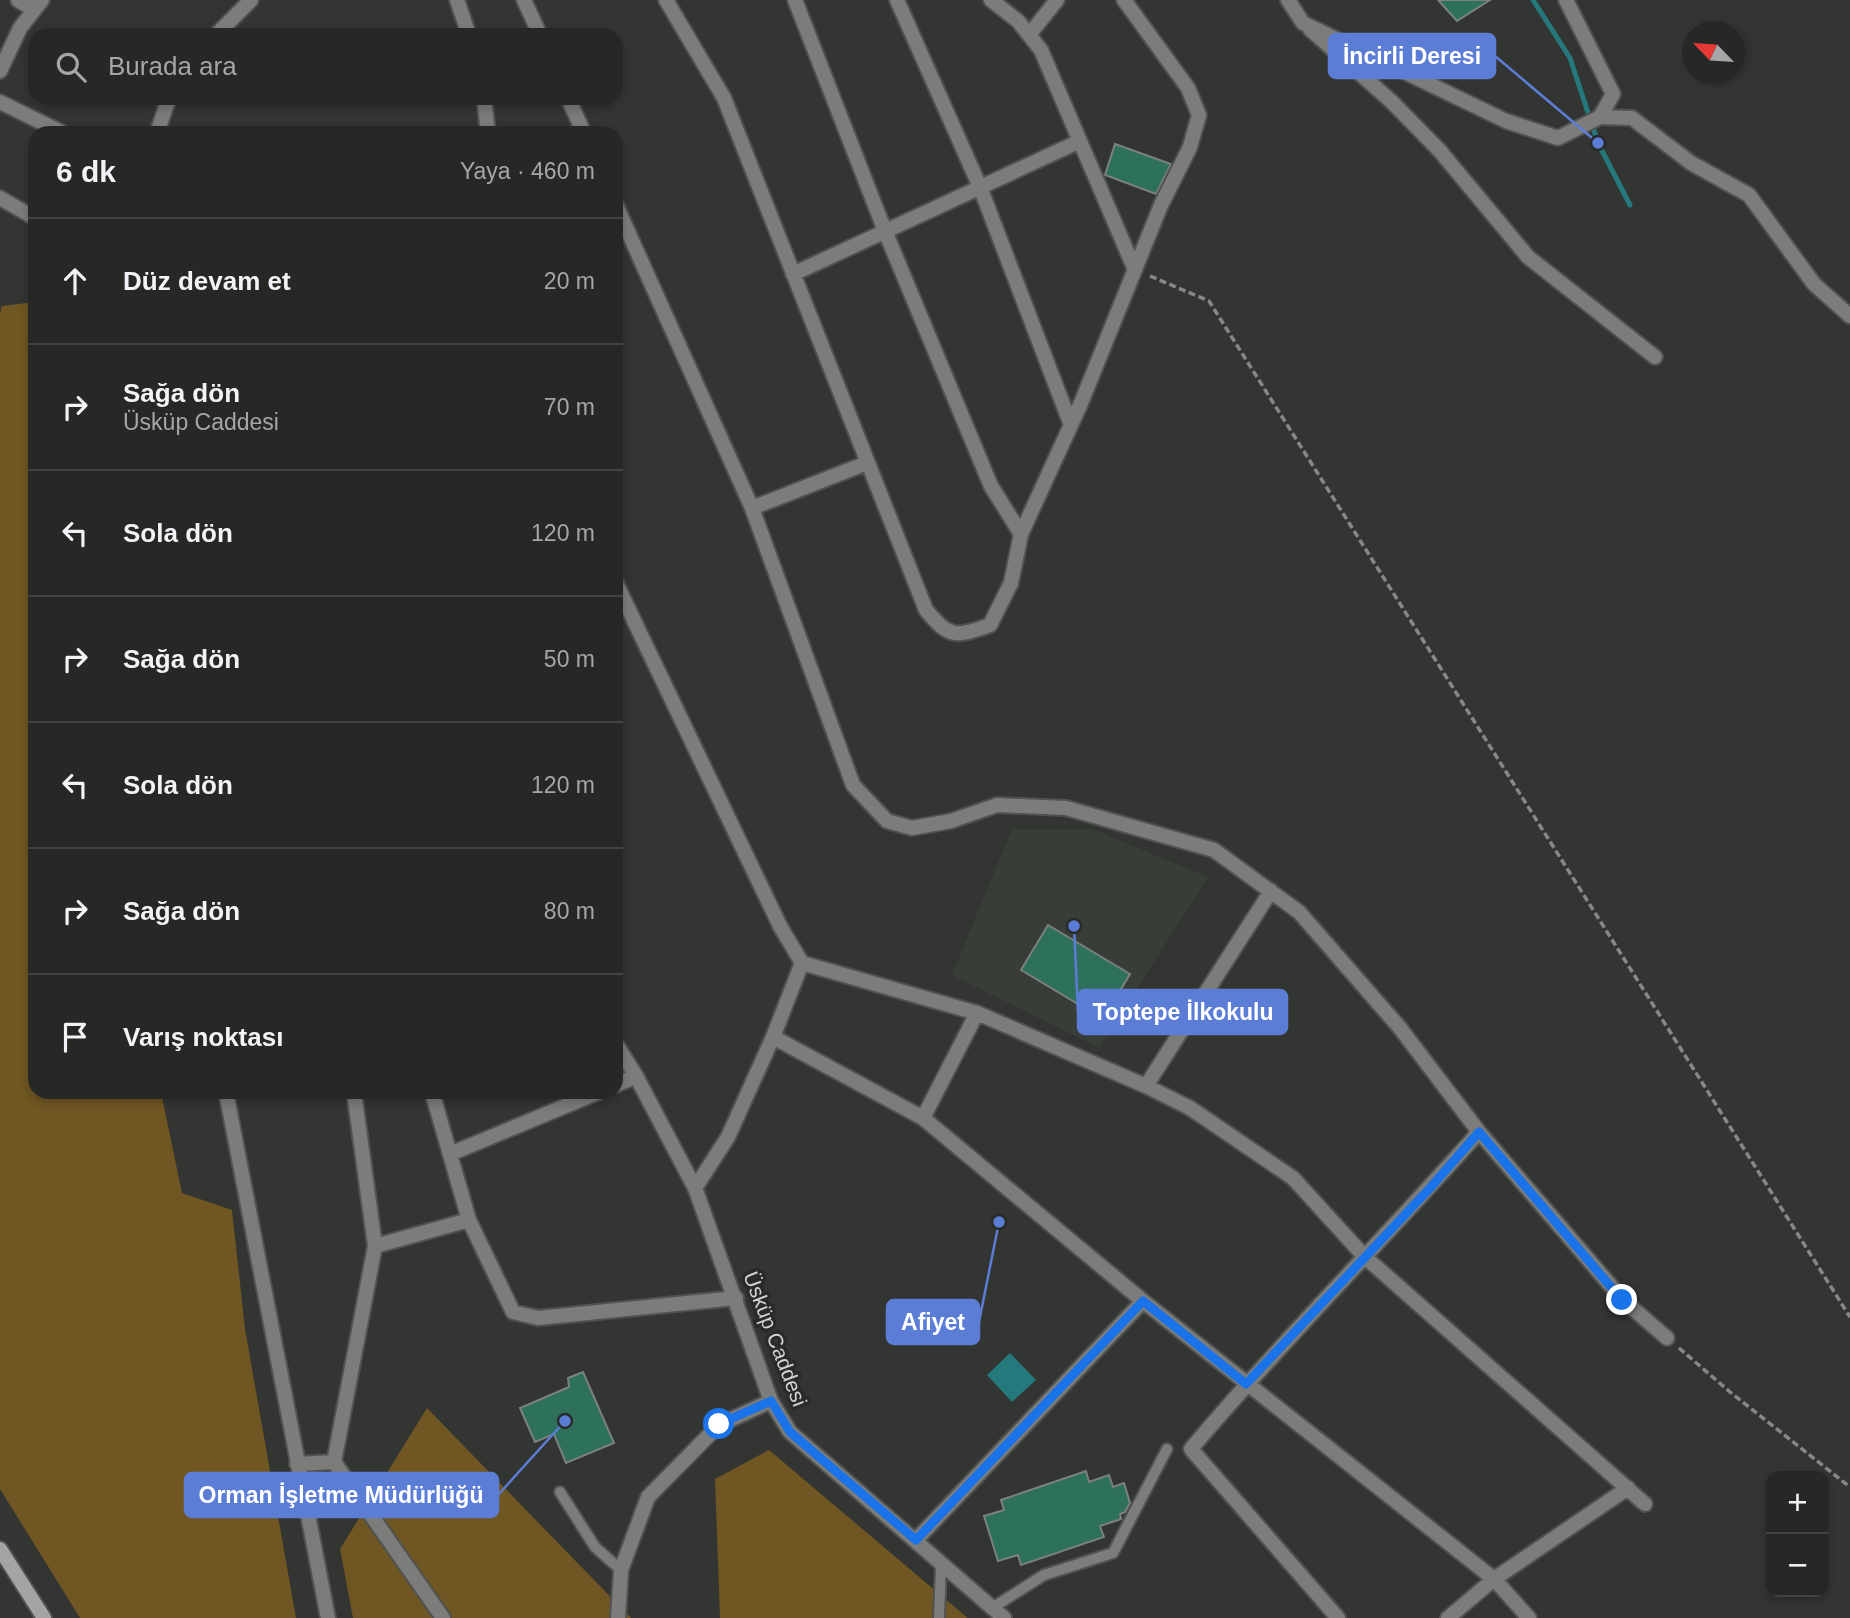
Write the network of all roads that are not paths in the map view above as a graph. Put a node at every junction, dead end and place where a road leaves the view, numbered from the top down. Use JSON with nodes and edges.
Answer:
{"nodes":[{"id":1,"x":19,"y":0,"type":"edge"},
{"id":2,"x":251,"y":0,"type":"edge"},
{"id":3,"x":457,"y":0,"type":"edge"},
{"id":4,"x":524,"y":0,"type":"edge"},
{"id":5,"x":666,"y":0,"type":"edge"},
{"id":6,"x":795,"y":0,"type":"edge"},
{"id":7,"x":897,"y":0,"type":"edge"},
{"id":8,"x":991,"y":0,"type":"edge"},
{"id":9,"x":1057,"y":0,"type":"edge"},
{"id":10,"x":1124,"y":0,"type":"edge"},
{"id":11,"x":1288,"y":0,"type":"edge"},
{"id":12,"x":1566,"y":0,"type":"edge"},
{"id":13,"x":38,"y":5,"type":"edge"},
{"id":14,"x":1303,"y":23,"type":"junction"},
{"id":15,"x":223,"y":28,"type":"edge"},
{"id":16,"x":467,"y":28,"type":"edge"},
{"id":17,"x":537,"y":28,"type":"edge"},
{"id":18,"x":1029,"y":35,"type":"junction"},
{"id":19,"x":0,"y":71,"type":"edge"},
{"id":20,"x":0,"y":102,"type":"edge"},
{"id":21,"x":166,"y":105,"type":"edge"},
{"id":22,"x":485,"y":105,"type":"edge"},
{"id":23,"x":571,"y":105,"type":"edge"},
{"id":24,"x":1600,"y":117,"type":"junction"},
{"id":25,"x":49,"y":126,"type":"edge"},
{"id":26,"x":159,"y":126,"type":"edge"},
{"id":27,"x":487,"y":126,"type":"edge"},
{"id":28,"x":581,"y":126,"type":"edge"},
{"id":29,"x":1080,"y":141,"type":"junction"},
{"id":30,"x":980,"y":187,"type":"junction"},
{"id":31,"x":0,"y":198,"type":"edge"},
{"id":32,"x":28,"y":214,"type":"edge"},
{"id":33,"x":623,"y":221,"type":"edge"},
{"id":34,"x":885,"y":232,"type":"junction"},
{"id":35,"x":1135,"y":270,"type":"junction"},
{"id":36,"x":793,"y":274,"type":"junction"},
{"id":37,"x":1850,"y":316,"type":"edge"},
{"id":38,"x":1655,"y":357,"type":"dead end"},
{"id":39,"x":1071,"y":425,"type":"junction"},
{"id":40,"x":867,"y":463,"type":"junction"},
{"id":41,"x":752,"y":508,"type":"junction"},
{"id":42,"x":1021,"y":534,"type":"junction"},
{"id":43,"x":623,"y":598,"type":"edge"},
{"id":44,"x":1271,"y":891,"type":"junction"},
{"id":45,"x":802,"y":964,"type":"junction"},
{"id":46,"x":977,"y":1013,"type":"junction"},
{"id":47,"x":773,"y":1037,"type":"junction"},
{"id":48,"x":623,"y":1055,"type":"edge"},
{"id":49,"x":636,"y":1076,"type":"junction"},
{"id":50,"x":623,"y":1082,"type":"edge"},
{"id":51,"x":1146,"y":1086,"type":"junction"},
{"id":52,"x":227,"y":1099,"type":"edge"},
{"id":53,"x":355,"y":1099,"type":"edge"},
{"id":54,"x":434,"y":1099,"type":"edge"},
{"id":55,"x":582,"y":1099,"type":"edge"},
{"id":56,"x":923,"y":1118,"type":"junction"},
{"id":57,"x":1479,"y":1132,"type":"junction"},
{"id":58,"x":450,"y":1154,"type":"junction"},
{"id":59,"x":695,"y":1188,"type":"junction"},
{"id":60,"x":469,"y":1220,"type":"junction"},
{"id":61,"x":375,"y":1246,"type":"junction"},
{"id":62,"x":1364,"y":1256,"type":"junction"},
{"id":63,"x":736,"y":1298,"type":"junction"},
{"id":64,"x":1143,"y":1301,"type":"junction"},
{"id":65,"x":1667,"y":1338,"type":"road end"},
{"id":66,"x":1246,"y":1384,"type":"junction"},
{"id":67,"x":771,"y":1401,"type":"junction"},
{"id":68,"x":1167,"y":1449,"type":"dead end"},
{"id":69,"x":334,"y":1462,"type":"junction"},
{"id":70,"x":298,"y":1464,"type":"junction"},
{"id":71,"x":1628,"y":1489,"type":"junction"},
{"id":72,"x":560,"y":1492,"type":"dead end"},
{"id":73,"x":1645,"y":1504,"type":"dead end"},
{"id":74,"x":916,"y":1540,"type":"junction"},
{"id":75,"x":0,"y":1549,"type":"edge"},
{"id":76,"x":941,"y":1566,"type":"junction"},
{"id":77,"x":621,"y":1570,"type":"junction"},
{"id":78,"x":1494,"y":1579,"type":"junction"},
{"id":79,"x":992,"y":1608,"type":"junction"},
{"id":80,"x":44,"y":1618,"type":"edge"},
{"id":81,"x":328,"y":1618,"type":"edge"},
{"id":82,"x":443,"y":1618,"type":"edge"},
{"id":83,"x":618,"y":1618,"type":"edge"},
{"id":84,"x":939,"y":1618,"type":"edge"},
{"id":85,"x":1004,"y":1618,"type":"edge"},
{"id":86,"x":1338,"y":1618,"type":"edge"},
{"id":87,"x":1448,"y":1618,"type":"edge"},
{"id":88,"x":1529,"y":1618,"type":"edge"}],
"edges":[{"from":1,"to":13,"type":"street"},
{"from":2,"to":15,"type":"street"},
{"from":3,"to":16,"type":"street"},
{"from":4,"to":17,"type":"street"},
{"from":5,"to":36,"type":"street"},
{"from":6,"to":34,"type":"street"},
{"from":7,"to":30,"type":"street"},
{"from":8,"to":18,"type":"street"},
{"from":9,"to":18,"type":"street"},
{"from":10,"to":35,"type":"street"},
{"from":11,"to":14,"type":"street"},
{"from":12,"to":24,"type":"street"},
{"from":13,"to":19,"type":"street"},
{"from":14,"to":24,"type":"street"},
{"from":14,"to":38,"type":"street"},
{"from":18,"to":29,"type":"street"},
{"from":20,"to":25,"type":"street"},
{"from":21,"to":26,"type":"street"},
{"from":22,"to":27,"type":"street"},
{"from":23,"to":28,"type":"street"},
{"from":24,"to":37,"type":"street"},
{"from":29,"to":30,"type":"street"},
{"from":29,"to":35,"type":"street"},
{"from":30,"to":34,"type":"street"},
{"from":30,"to":39,"type":"street"},
{"from":31,"to":32,"type":"street"},
{"from":33,"to":41,"type":"street"},
{"from":34,"to":36,"type":"street"},
{"from":34,"to":42,"type":"street"},
{"from":35,"to":39,"type":"street"},
{"from":36,"to":40,"type":"street"},
{"from":39,"to":42,"type":"street"},
{"from":40,"to":41,"type":"street"},
{"from":40,"to":42,"type":"street"},
{"from":41,"to":44,"type":"street"},
{"from":43,"to":45,"type":"street"},
{"from":44,"to":51,"type":"street"},
{"from":44,"to":57,"type":"street"},
{"from":45,"to":46,"type":"street"},
{"from":45,"to":47,"type":"street"},
{"from":46,"to":51,"type":"street"},
{"from":46,"to":56,"type":"street"},
{"from":47,"to":56,"type":"street"},
{"from":47,"to":59,"type":"street"},
{"from":48,"to":49,"type":"street","name":"Üsküp Caddesi"},
{"from":49,"to":50,"type":"street"},
{"from":49,"to":59,"type":"street","name":"Üsküp Caddesi"},
{"from":51,"to":62,"type":"street"},
{"from":52,"to":70,"type":"street"},
{"from":53,"to":61,"type":"street"},
{"from":54,"to":58,"type":"street"},
{"from":55,"to":58,"type":"street"},
{"from":56,"to":64,"type":"street"},
{"from":57,"to":62,"type":"street"},
{"from":57,"to":65,"type":"street"},
{"from":58,"to":60,"type":"street"},
{"from":59,"to":63,"type":"street","name":"Üsküp Caddesi"},
{"from":60,"to":61,"type":"street"},
{"from":60,"to":63,"type":"street"},
{"from":61,"to":69,"type":"street"},
{"from":62,"to":66,"type":"street"},
{"from":62,"to":71,"type":"street"},
{"from":63,"to":67,"type":"street","name":"Üsküp Caddesi"},
{"from":64,"to":66,"type":"street"},
{"from":64,"to":74,"type":"street"},
{"from":66,"to":78,"type":"street"},
{"from":66,"to":86,"type":"street"},
{"from":67,"to":74,"type":"street","name":"Üsküp Caddesi"},
{"from":67,"to":77,"type":"street"},
{"from":68,"to":79,"type":"lane"},
{"from":69,"to":70,"type":"street"},
{"from":69,"to":82,"type":"street"},
{"from":70,"to":81,"type":"street"},
{"from":71,"to":73,"type":"street"},
{"from":71,"to":78,"type":"street"},
{"from":72,"to":77,"type":"lane"},
{"from":74,"to":76,"type":"street","name":"Üsküp Caddesi"},
{"from":75,"to":80,"type":"main road"},
{"from":76,"to":79,"type":"street","name":"Üsküp Caddesi"},
{"from":76,"to":84,"type":"lane"},
{"from":77,"to":83,"type":"street"},
{"from":78,"to":87,"type":"street"},
{"from":78,"to":88,"type":"street"},
{"from":79,"to":85,"type":"street","name":"Üsküp Caddesi"}]}
